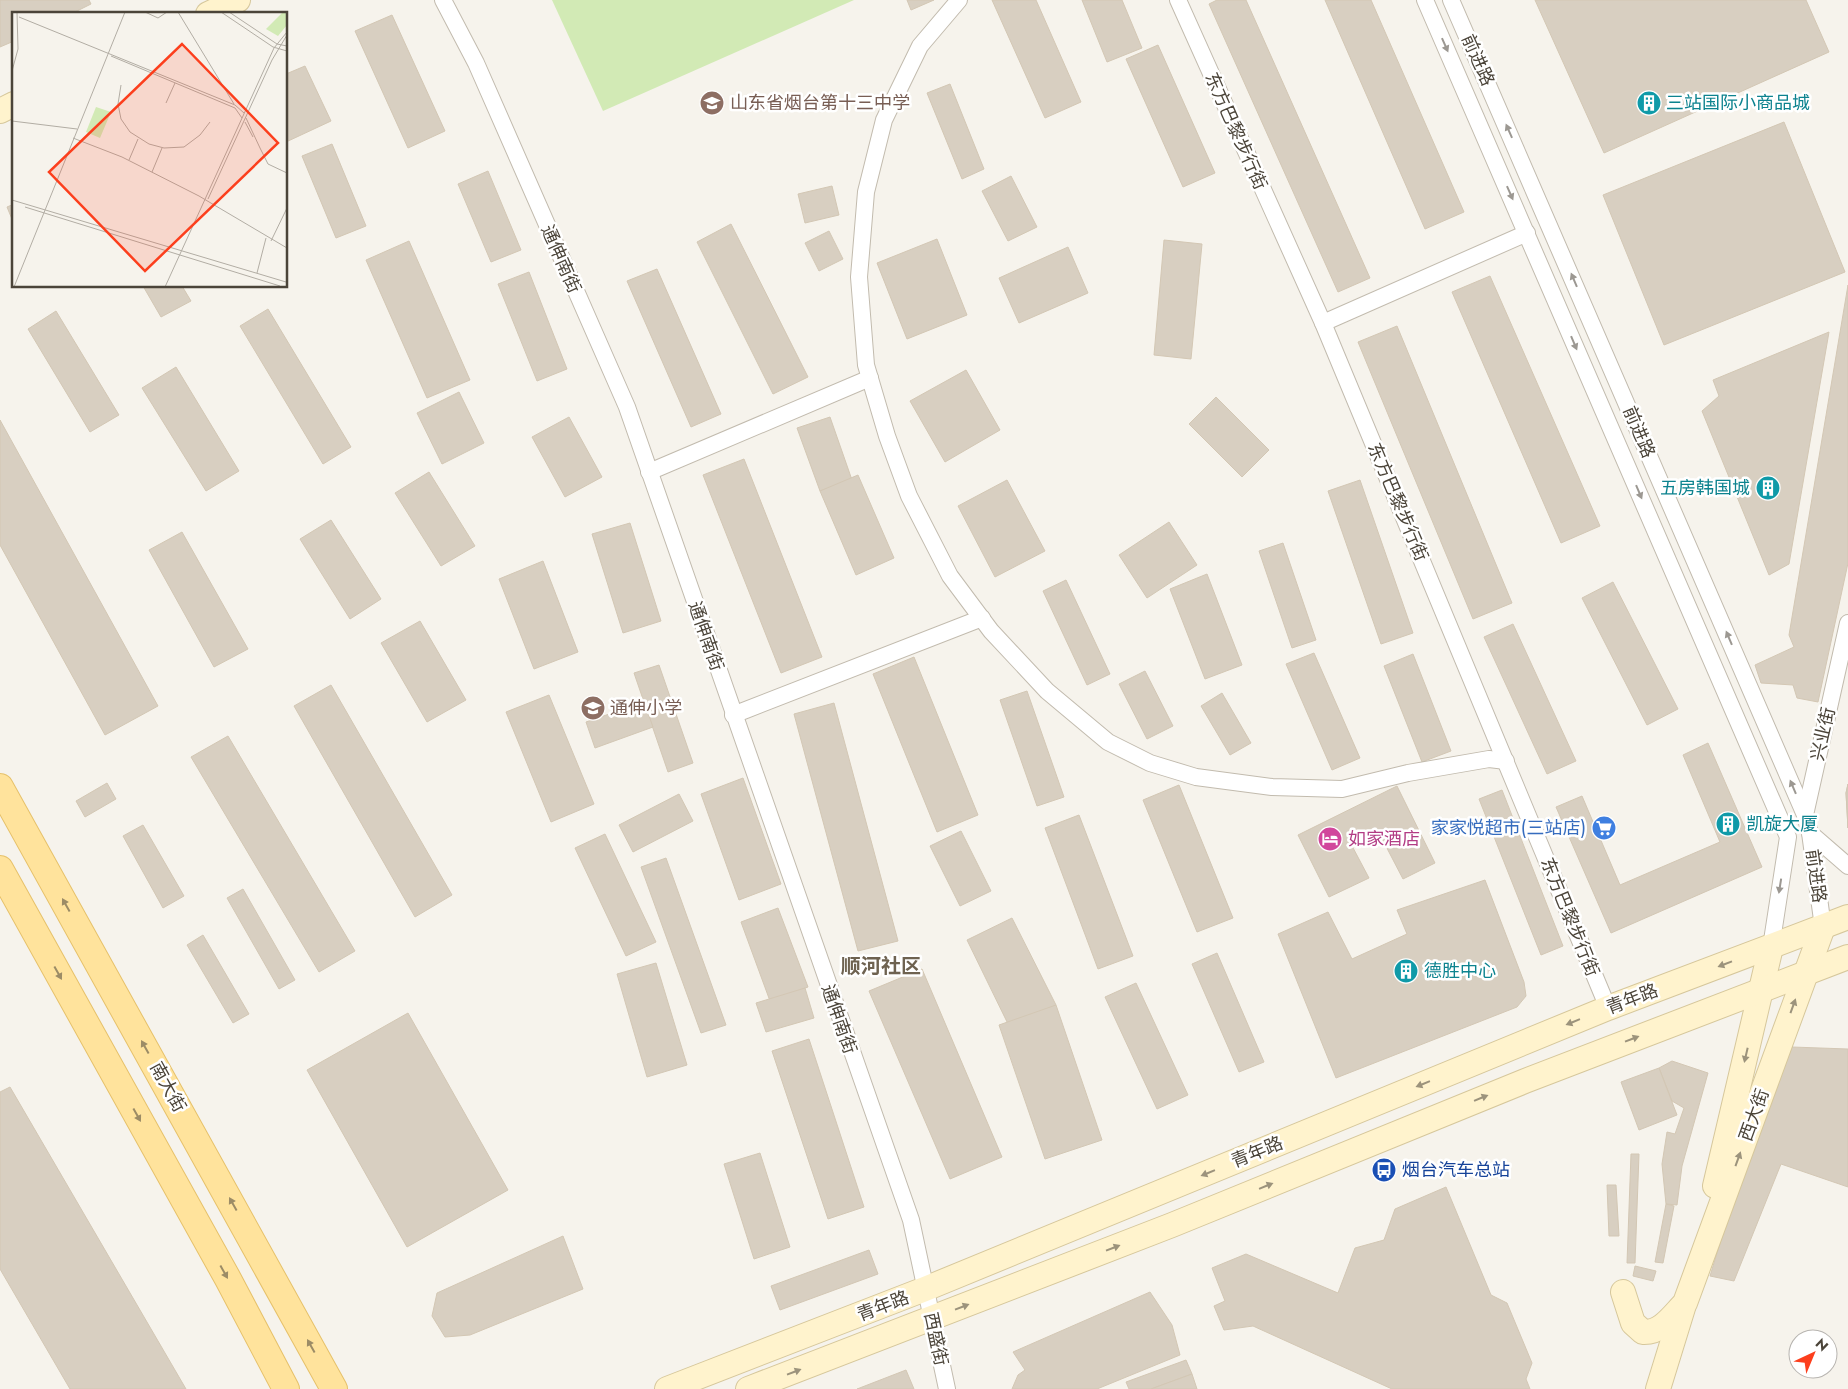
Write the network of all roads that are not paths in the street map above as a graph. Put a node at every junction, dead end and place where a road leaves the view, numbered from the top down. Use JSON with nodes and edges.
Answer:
{"nodes":[{"id":1,"x":238,"y":0,"type":"edge"},
{"id":2,"x":443,"y":0,"type":"edge"},
{"id":3,"x":960,"y":0,"type":"edge"},
{"id":4,"x":1178,"y":0,"type":"edge"},
{"id":5,"x":1425,"y":0,"type":"edge"},
{"id":6,"x":1451,"y":0,"type":"edge"},
{"id":7,"x":212,"y":12,"type":"edge"},
{"id":8,"x":12,"y":105,"type":"edge"},
{"id":9,"x":0,"y":111,"type":"edge"},
{"id":10,"x":1527,"y":233,"type":"junction"},
{"id":11,"x":1323,"y":323,"type":"junction"},
{"id":12,"x":870,"y":378,"type":"junction"},
{"id":13,"x":649,"y":472,"type":"junction"},
{"id":14,"x":982,"y":618,"type":"junction"},
{"id":15,"x":1848,"y":623,"type":"edge"},
{"id":16,"x":733,"y":715,"type":"junction"},
{"id":17,"x":1506,"y":761,"type":"junction"},
{"id":18,"x":0,"y":787,"type":"edge"},
{"id":19,"x":1805,"y":815,"type":"junction"},
{"id":20,"x":1810,"y":833,"type":"junction"},
{"id":21,"x":1848,"y":866,"type":"edge"},
{"id":22,"x":0,"y":869,"type":"edge"},
{"id":23,"x":1848,"y":917,"type":"edge"},
{"id":24,"x":1823,"y":926,"type":"junction"},
{"id":25,"x":1770,"y":946,"type":"junction"},
{"id":26,"x":1848,"y":957,"type":"edge"},
{"id":27,"x":1805,"y":974,"type":"junction"},
{"id":28,"x":1761,"y":991,"type":"junction"},
{"id":29,"x":1608,"y":1008,"type":"junction"},
{"id":30,"x":925,"y":1290,"type":"junction"},
{"id":31,"x":1623,"y":1292,"type":"dead end"},
{"id":32,"x":1685,"y":1303,"type":"junction"},
{"id":33,"x":932,"y":1318,"type":"junction"},
{"id":34,"x":286,"y":1389,"type":"edge"},
{"id":35,"x":334,"y":1389,"type":"edge"},
{"id":36,"x":667,"y":1389,"type":"edge"},
{"id":37,"x":748,"y":1389,"type":"edge"},
{"id":38,"x":947,"y":1389,"type":"edge"},
{"id":39,"x":1658,"y":1389,"type":"edge"}],
"edges":[{"from":1,"to":7,"type":"main road"},
{"from":2,"to":13,"type":"street","name":"通伸南街"},
{"from":3,"to":12,"type":"street"},
{"from":4,"to":11,"type":"street","name":"东方巴黎步行街"},
{"from":5,"to":10,"type":"street","name":"前进路","one_way":true},
{"from":19,"to":6,"type":"street","name":"前进路","one_way":true},
{"from":8,"to":9,"type":"main road"},
{"from":10,"to":11,"type":"street"},
{"from":10,"to":25,"type":"street","name":"前进路","one_way":true},
{"from":11,"to":17,"type":"street","name":"东方巴黎步行街"},
{"from":12,"to":13,"type":"street"},
{"from":12,"to":14,"type":"street"},
{"from":13,"to":16,"type":"street","name":"通伸南街"},
{"from":14,"to":16,"type":"street"},
{"from":14,"to":17,"type":"street"},
{"from":15,"to":19,"type":"street","name":"兴业街"},
{"from":16,"to":30,"type":"street","name":"通伸南街"},
{"from":17,"to":29,"type":"street","name":"东方巴黎步行街"},
{"from":35,"to":18,"type":"main road","name":"南大街","one_way":true},
{"from":19,"to":20,"type":"street","name":"前进路"},
{"from":20,"to":21,"type":"street"},
{"from":20,"to":24,"type":"street","name":"前进路"},
{"from":22,"to":34,"type":"main road","one_way":true},
{"from":23,"to":24,"type":"main road","name":"青年路"},
{"from":24,"to":25,"type":"main road","name":"青年路"},
{"from":24,"to":27,"type":"main road","name":"西大街"},
{"from":25,"to":28,"type":"main road","name":"西大街"},
{"from":25,"to":29,"type":"main road","name":"青年路","one_way":true},
{"from":26,"to":27,"type":"main road","name":"青年路"},
{"from":27,"to":28,"type":"main road","name":"青年路"},
{"from":32,"to":27,"type":"main road","name":"西大街","one_way":true},
{"from":28,"to":32,"type":"main road","name":"西大街","one_way":true},
{"from":33,"to":28,"type":"main road","name":"青年路","one_way":true},
{"from":29,"to":30,"type":"main road","name":"青年路","one_way":true},
{"from":30,"to":33,"type":"street","name":"西盛街"},
{"from":30,"to":36,"type":"main road","name":"青年路"},
{"from":31,"to":32,"type":"main road"},
{"from":32,"to":39,"type":"main road","name":"西大街"},
{"from":37,"to":33,"type":"main road","name":"青年路","one_way":true},
{"from":33,"to":38,"type":"street","name":"西盛街"}]}
